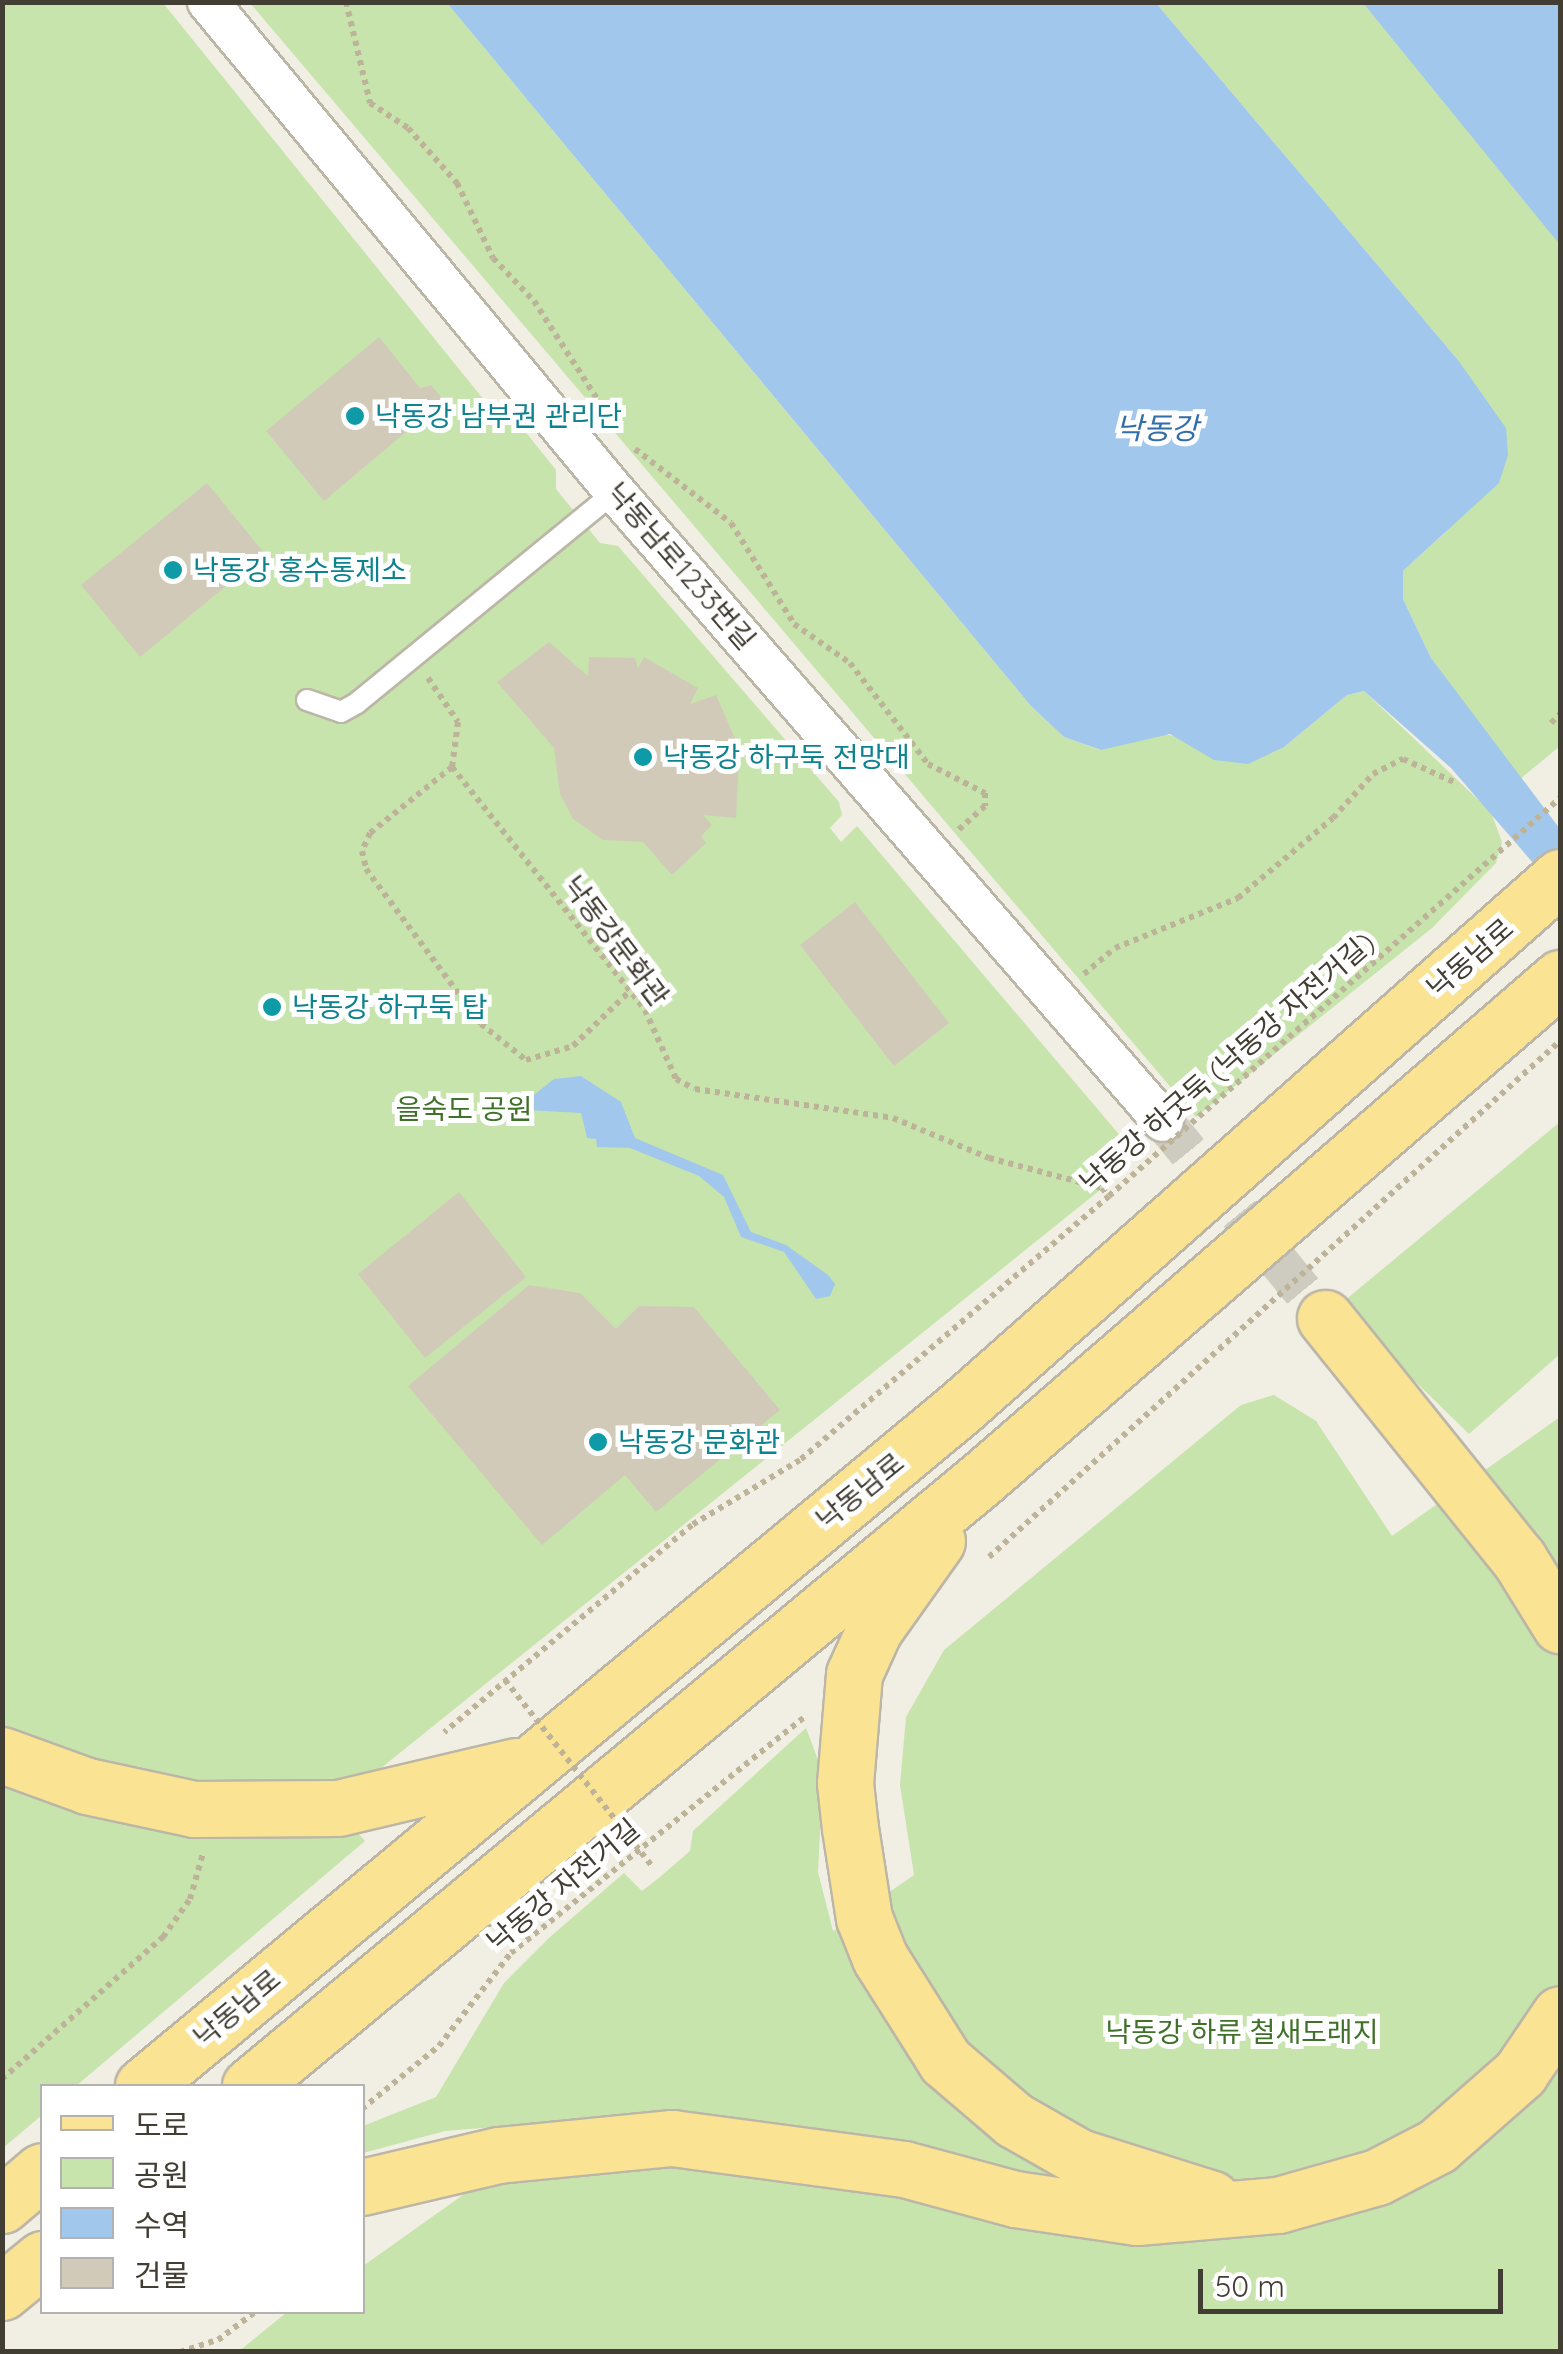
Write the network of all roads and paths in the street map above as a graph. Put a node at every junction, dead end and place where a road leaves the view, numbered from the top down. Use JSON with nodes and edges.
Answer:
{"nodes":[{"id":1,"x":208,"y":2,"type":"edge"},
{"id":2,"x":346,"y":2,"type":"edge"},
{"id":3,"x":613,"y":424,"type":"dead end"},
{"id":4,"x":627,"y":441,"type":"dead end"},
{"id":5,"x":615,"y":492,"type":"junction"},
{"id":6,"x":414,"y":658,"type":"junction"},
{"id":7,"x":307,"y":700,"type":"dead end"},
{"id":8,"x":1560,"y":714,"type":"edge"},
{"id":9,"x":1551,"y":723,"type":"dead end"},
{"id":10,"x":452,"y":767,"type":"junction"},
{"id":11,"x":1458,"y":784,"type":"dead end"},
{"id":12,"x":1560,"y":798,"type":"edge"},
{"id":13,"x":932,"y":852,"type":"junction"},
{"id":14,"x":1542,"y":893,"type":"edge"},
{"id":15,"x":1560,"y":978,"type":"edge"},
{"id":16,"x":630,"y":991,"type":"junction"},
{"id":17,"x":1056,"y":996,"type":"junction"},
{"id":18,"x":1560,"y":1042,"type":"edge"},
{"id":19,"x":1163,"y":1121,"type":"tunnel mouth"},
{"id":20,"x":1108,"y":1196,"type":"junction"},
{"id":21,"x":1325,"y":1318,"type":"tunnel mouth"},
{"id":22,"x":980,"y":1480,"type":"junction"},
{"id":23,"x":989,"y":1556,"type":"dead end"},
{"id":24,"x":1560,"y":1625,"type":"edge"},
{"id":25,"x":505,"y":1680,"type":"junction"},
{"id":26,"x":811,"y":1712,"type":"dead end"},
{"id":27,"x":439,"y":1737,"type":"dead end"},
{"id":28,"x":2,"y":1755,"type":"edge"},
{"id":29,"x":529,"y":1763,"type":"junction"},
{"id":30,"x":209,"y":1809,"type":"junction"},
{"id":31,"x":652,"y":1866,"type":"dead end"},
{"id":32,"x":1560,"y":2014,"type":"edge"},
{"id":33,"x":2,"y":2079,"type":"edge"},
{"id":34,"x":146,"y":2084,"type":"edge"},
{"id":35,"x":252,"y":2084,"type":"edge"},
{"id":36,"x":365,"y":2107,"type":"edge"},
{"id":37,"x":40,"y":2173,"type":"edge"},
{"id":38,"x":365,"y":2185,"type":"edge"},
{"id":39,"x":2,"y":2205,"type":"edge"},
{"id":40,"x":1239,"y":2207,"type":"junction"},
{"id":41,"x":40,"y":2261,"type":"edge"},
{"id":42,"x":2,"y":2292,"type":"edge"},
{"id":43,"x":40,"y":2306,"type":"edge"},
{"id":44,"x":252,"y":2314,"type":"edge"},
{"id":45,"x":2,"y":2320,"type":"edge"},
{"id":46,"x":180,"y":2352,"type":"edge"}],
"edges":[{"from":1,"to":5,"type":"street","name":"낙동남로1233번길"},
{"from":2,"to":3,"type":"path"},
{"from":4,"to":13,"type":"path"},
{"from":5,"to":6,"type":"lane"},
{"from":5,"to":13,"type":"street","name":"낙동남로1233번길"},
{"from":6,"to":7,"type":"lane"},
{"from":6,"to":10,"type":"path"},
{"from":8,"to":9,"type":"path"},
{"from":10,"to":16,"type":"path","name":"낙동강문화관"},
{"from":10,"to":16,"type":"path"},
{"from":11,"to":17,"type":"path"},
{"from":12,"to":20,"type":"path","name":"낙동강 하굿둑 (낙동강 자전거길)","bridge":true},
{"from":13,"to":17,"type":"street","name":"낙동남로1233번길"},
{"from":14,"to":29,"type":"main road","name":"낙동남로"},
{"from":15,"to":22,"type":"main road"},
{"from":16,"to":20,"type":"path","name":"낙동강문화관"},
{"from":17,"to":19,"type":"street","name":"낙동남로1233번길"},
{"from":18,"to":23,"type":"path","bridge":true},
{"from":20,"to":25,"type":"path","name":"낙동강 하굿둑 (낙동강 자전거길)"},
{"from":21,"to":24,"type":"main road"},
{"from":22,"to":35,"type":"main road"},
{"from":22,"to":40,"type":"main road"},
{"from":25,"to":27,"type":"path","name":"낙동강 하굿둑 (낙동강 자전거길)"},
{"from":25,"to":31,"type":"path","bridge":true},
{"from":26,"to":36,"type":"path","name":"낙동강 자전거길"},
{"from":28,"to":30,"type":"main road"},
{"from":29,"to":30,"type":"main road"},
{"from":29,"to":34,"type":"main road","name":"낙동남로"},
{"from":30,"to":33,"type":"path"},
{"from":32,"to":40,"type":"main road"},
{"from":37,"to":39,"type":"main road"},
{"from":38,"to":40,"type":"main road"},
{"from":41,"to":42,"type":"main road"},
{"from":43,"to":45,"type":"main road"},
{"from":44,"to":46,"type":"path"}]}
